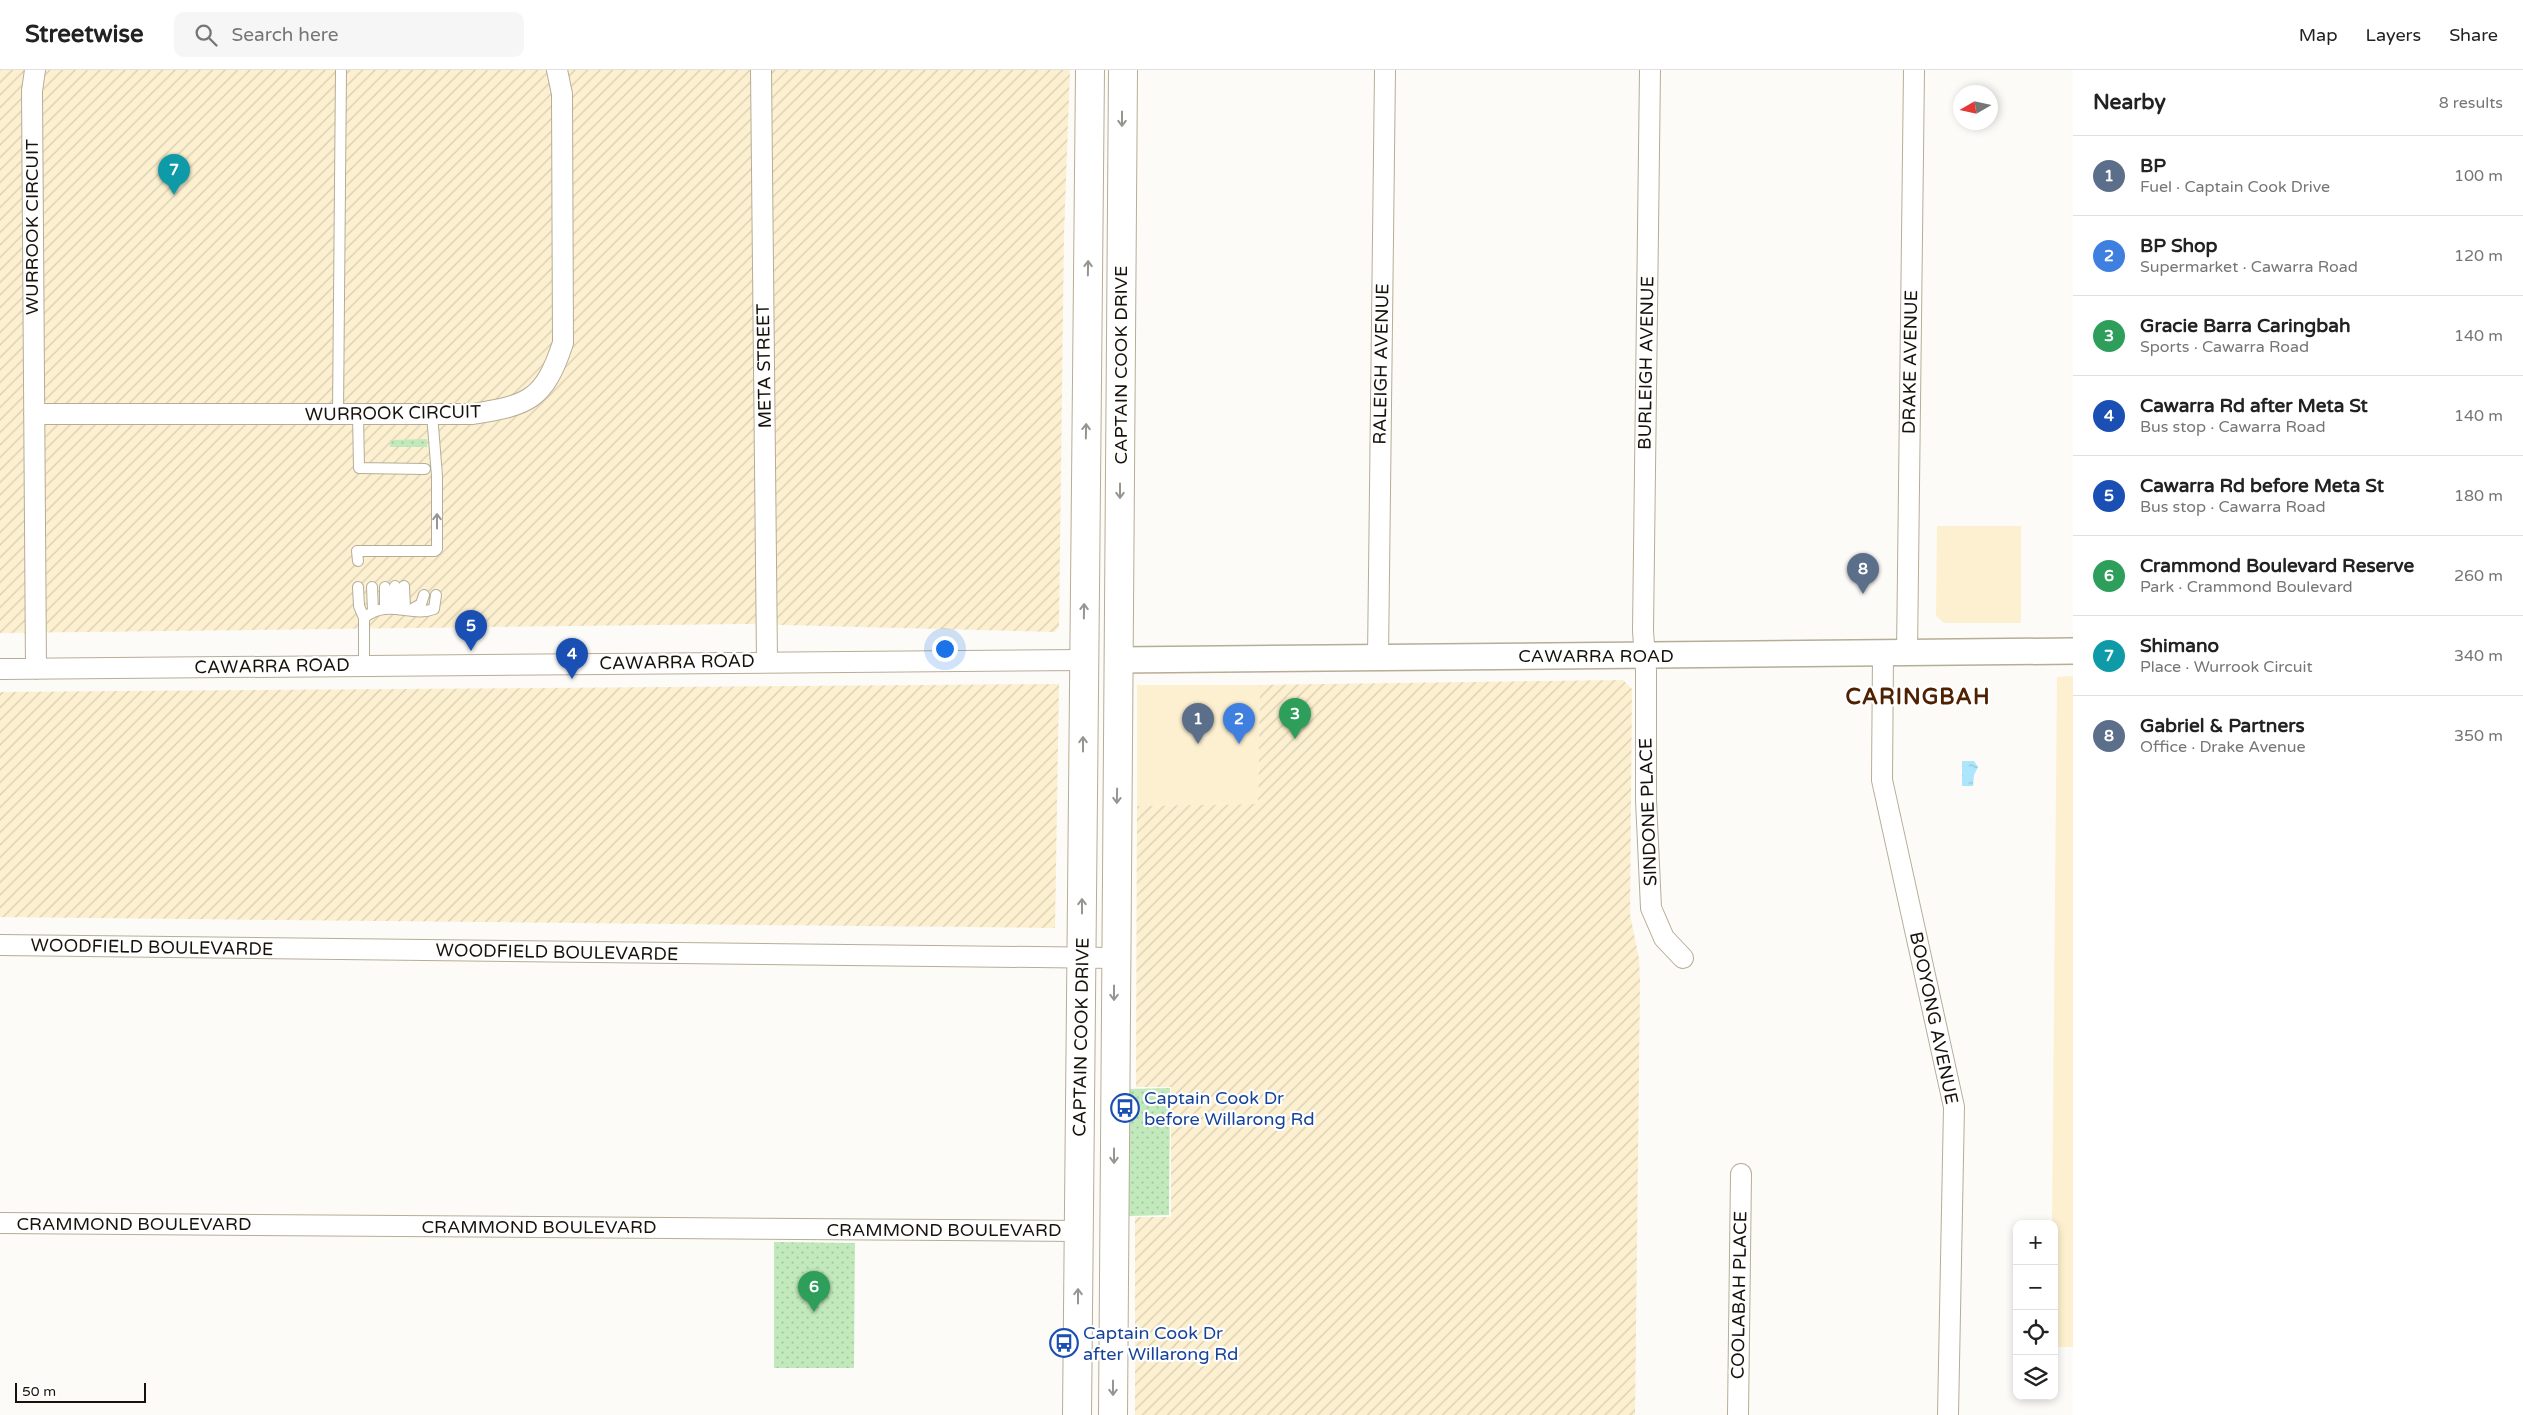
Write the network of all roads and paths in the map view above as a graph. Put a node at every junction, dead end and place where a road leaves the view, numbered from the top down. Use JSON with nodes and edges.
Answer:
{"nodes":[{"id":1,"x":35,"y":70,"type":"edge"},
{"id":2,"x":341,"y":70,"type":"edge"},
{"id":3,"x":557,"y":70,"type":"edge"},
{"id":4,"x":761,"y":70,"type":"edge"},
{"id":5,"x":1090,"y":70,"type":"edge"},
{"id":6,"x":1122,"y":70,"type":"edge"},
{"id":7,"x":1384,"y":70,"type":"edge"},
{"id":8,"x":1650,"y":70,"type":"edge"},
{"id":9,"x":1914,"y":70,"type":"edge"},
{"id":10,"x":34,"y":414,"type":"junction"},
{"id":11,"x":348,"y":414,"type":"junction"},
{"id":12,"x":432,"y":414,"type":"junction"},
{"id":13,"x":425,"y":469,"type":"dead end"},
{"id":14,"x":358,"y":561,"type":"dead end"},
{"id":15,"x":372,"y":586,"type":"dead end"},
{"id":16,"x":358,"y":587,"type":"dead end"},
{"id":17,"x":424,"y":595,"type":"dead end"},
{"id":18,"x":436,"y":595,"type":"dead end"},
{"id":19,"x":399,"y":609,"type":"junction"},
{"id":20,"x":373,"y":611,"type":"junction"},
{"id":21,"x":364,"y":618,"type":"junction"},
{"id":22,"x":2073,"y":651,"type":"edge"},
{"id":23,"x":1882,"y":654,"type":"junction"},
{"id":24,"x":1907,"y":654,"type":"junction"},
{"id":25,"x":1644,"y":656,"type":"junction"},
{"id":26,"x":1378,"y":658,"type":"junction"},
{"id":27,"x":1084,"y":660,"type":"junction"},
{"id":28,"x":1119,"y":660,"type":"junction"},
{"id":29,"x":766,"y":661,"type":"junction"},
{"id":30,"x":364,"y":665,"type":"junction"},
{"id":31,"x":0,"y":669,"type":"edge"},
{"id":32,"x":36,"y":669,"type":"junction"},
{"id":33,"x":0,"y":945,"type":"edge"},
{"id":34,"x":1082,"y":958,"type":"junction"},
{"id":35,"x":1114,"y":958,"type":"junction"},
{"id":36,"x":1683,"y":958,"type":"dead end"},
{"id":37,"x":1740,"y":1174,"type":"dead end"},
{"id":38,"x":0,"y":1223,"type":"edge"},
{"id":39,"x":1078,"y":1231,"type":"junction"},
{"id":40,"x":1077,"y":1415,"type":"edge"},
{"id":41,"x":1113,"y":1415,"type":"edge"},
{"id":42,"x":1738,"y":1415,"type":"edge"},
{"id":43,"x":1948,"y":1415,"type":"edge"}],
"edges":[{"from":1,"to":10,"type":"street","name":"WURROOK CIRCUIT"},
{"from":2,"to":11,"type":"lane"},
{"from":3,"to":12,"type":"street","name":"WURROOK CIRCUIT"},
{"from":4,"to":29,"type":"street","name":"META STREET"},
{"from":27,"to":5,"type":"main road","name":"CAPTAIN COOK DRIVE","one_way":true},
{"from":6,"to":28,"type":"main road","name":"CAPTAIN COOK DRIVE","one_way":true},
{"from":7,"to":26,"type":"street","name":"RALEIGH AVENUE"},
{"from":8,"to":25,"type":"street","name":"BURLEIGH AVENUE"},
{"from":9,"to":24,"type":"street","name":"DRAKE AVENUE"},
{"from":10,"to":11,"type":"street","name":"WURROOK CIRCUIT"},
{"from":10,"to":32,"type":"street","name":"WURROOK CIRCUIT"},
{"from":11,"to":12,"type":"street","name":"WURROOK CIRCUIT"},
{"from":11,"to":13,"type":"lane"},
{"from":14,"to":12,"type":"lane","one_way":true},
{"from":15,"to":20,"type":"lane"},
{"from":16,"to":21,"type":"lane"},
{"from":17,"to":19,"type":"lane"},
{"from":18,"to":19,"type":"lane"},
{"from":19,"to":19,"type":"lane"},
{"from":19,"to":20,"type":"lane"},
{"from":20,"to":21,"type":"lane"},
{"from":21,"to":30,"type":"lane"},
{"from":22,"to":24,"type":"street","name":"CAWARRA ROAD"},
{"from":23,"to":24,"type":"street","name":"CAWARRA ROAD"},
{"from":23,"to":25,"type":"street","name":"CAWARRA ROAD"},
{"from":23,"to":43,"type":"street","name":"BOOYONG AVENUE"},
{"from":25,"to":26,"type":"street","name":"CAWARRA ROAD"},
{"from":25,"to":36,"type":"street","name":"SINDONE PLACE"},
{"from":26,"to":28,"type":"street","name":"CAWARRA ROAD"},
{"from":27,"to":28,"type":"main road"},
{"from":27,"to":29,"type":"street","name":"CAWARRA ROAD"},
{"from":34,"to":27,"type":"main road","name":"CAPTAIN COOK DRIVE","one_way":true},
{"from":28,"to":35,"type":"main road","name":"CAPTAIN COOK DRIVE","one_way":true},
{"from":29,"to":30,"type":"street","name":"CAWARRA ROAD"},
{"from":30,"to":32,"type":"street","name":"CAWARRA ROAD"},
{"from":31,"to":32,"type":"street","name":"CAWARRA ROAD"},
{"from":33,"to":34,"type":"street","name":"WOODFIELD BOULEVARDE"},
{"from":34,"to":35,"type":"street","name":"WOODFIELD BOULEVARDE"},
{"from":34,"to":39,"type":"main road","name":"CAPTAIN COOK DRIVE"},
{"from":35,"to":41,"type":"main road","name":"CAPTAIN COOK DRIVE","one_way":true},
{"from":37,"to":42,"type":"street","name":"COOLABAH PLACE"},
{"from":38,"to":39,"type":"street","name":"CRAMMOND BOULEVARD"},
{"from":40,"to":39,"type":"main road","name":"CAPTAIN COOK DRIVE","one_way":true}]}
